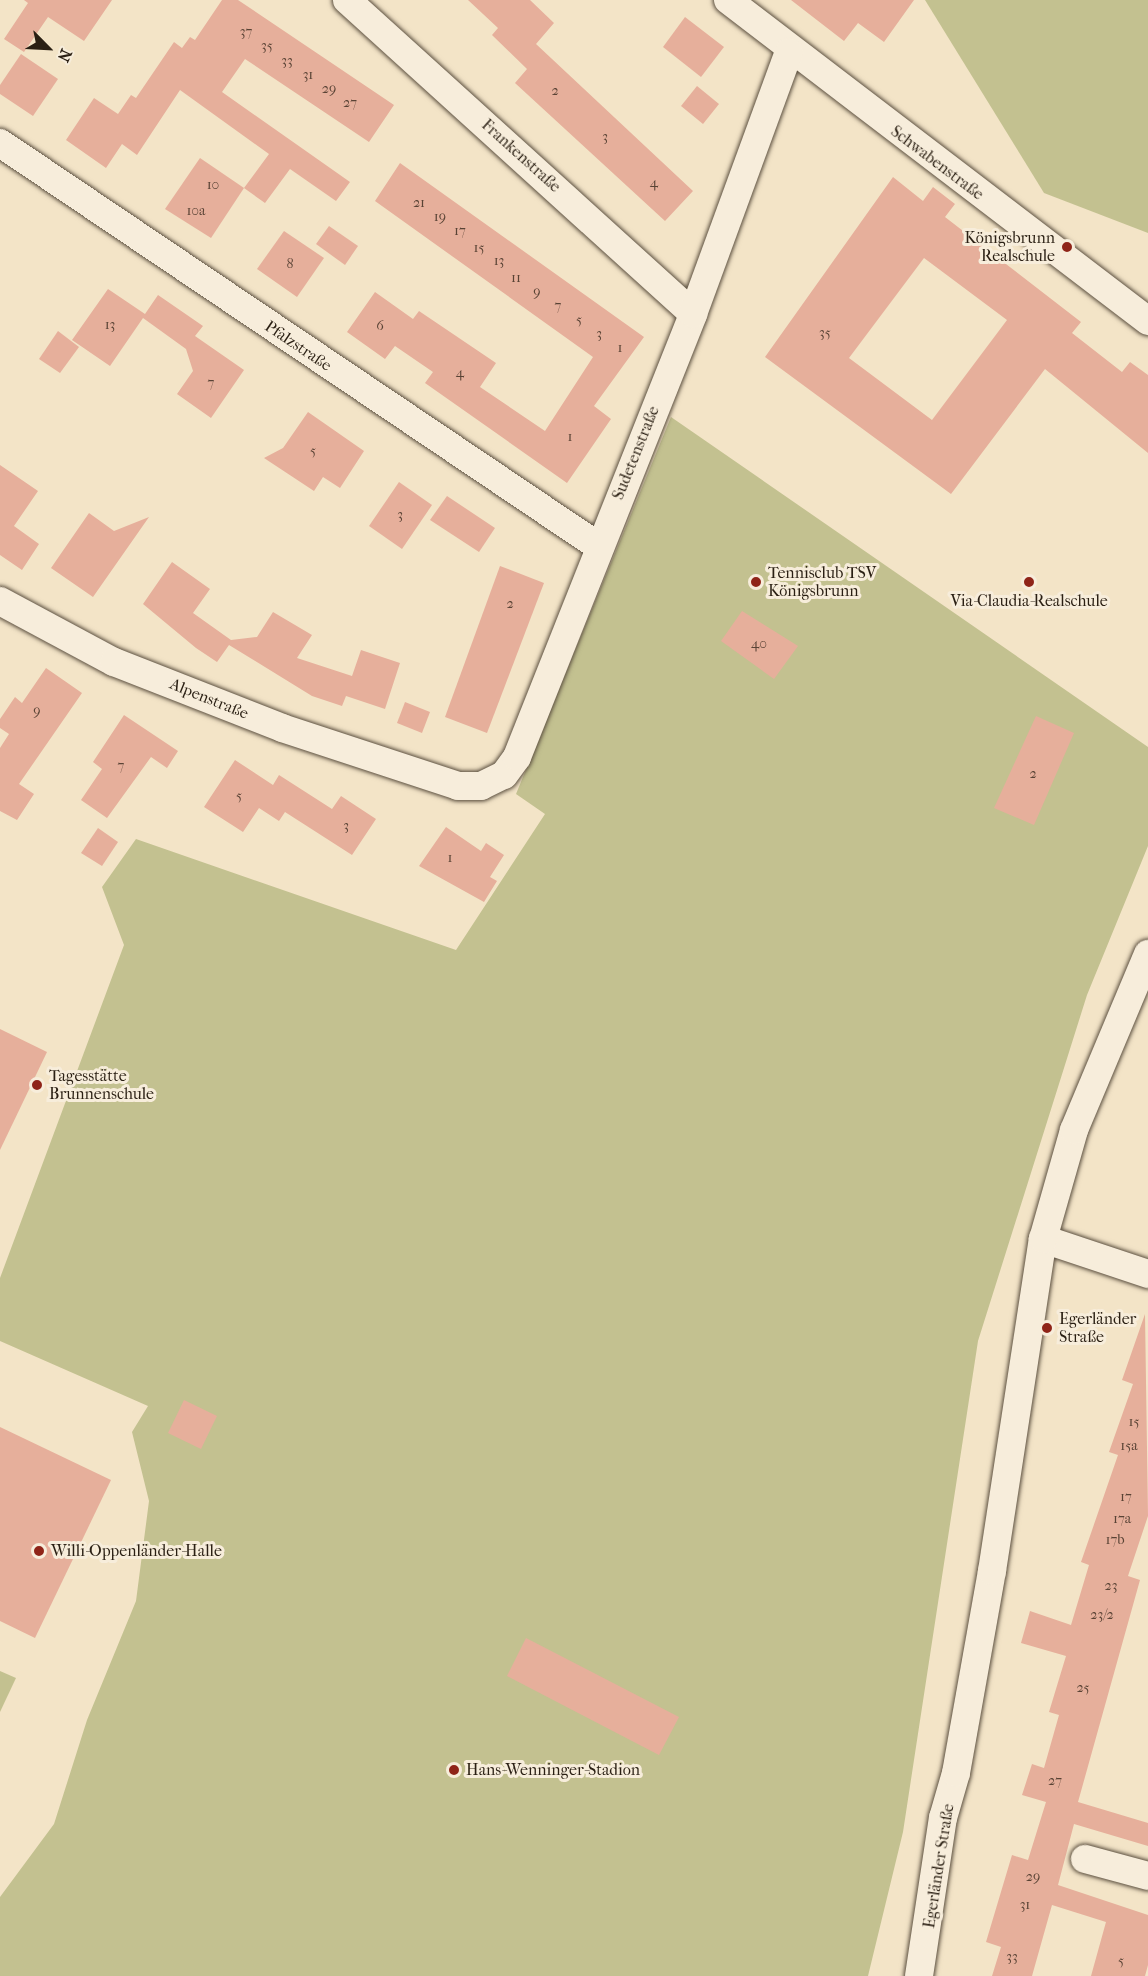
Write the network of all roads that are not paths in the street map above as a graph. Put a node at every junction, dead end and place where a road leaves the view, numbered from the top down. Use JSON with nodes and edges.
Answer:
{"nodes":[{"id":1,"x":347,"y":0,"type":"edge"},
{"id":2,"x":728,"y":0,"type":"edge"},
{"id":3,"x":789,"y":52,"type":"junction"},
{"id":4,"x":0,"y":143,"type":"edge"},
{"id":5,"x":693,"y":314,"type":"junction"},
{"id":6,"x":1148,"y":321,"type":"edge"},
{"id":7,"x":598,"y":546,"type":"junction"},
{"id":8,"x":0,"y":601,"type":"edge"},
{"id":9,"x":427,"y":775,"type":"joint"},
{"id":10,"x":1148,"y":954,"type":"edge"},
{"id":11,"x":1043,"y":1239,"type":"junction"},
{"id":12,"x":1148,"y":1274,"type":"edge"},
{"id":13,"x":1085,"y":1859,"type":"dead end"},
{"id":14,"x":1148,"y":1876,"type":"edge"},
{"id":15,"x":919,"y":1976,"type":"edge"}],
"edges":[{"from":1,"to":5,"type":"street","name":"Frankenstraße"},
{"from":2,"to":3,"type":"street","name":"Schwabenstraße"},
{"from":3,"to":5,"type":"street","name":"Sudetenstraße"},
{"from":3,"to":6,"type":"street","name":"Schwabenstraße"},
{"from":4,"to":7,"type":"street","name":"Pfalzstraße"},
{"from":5,"to":7,"type":"street","name":"Sudetenstraße"},
{"from":7,"to":9,"type":"street","name":"Sudetenstraße"},
{"from":8,"to":9,"type":"street","name":"Alpenstraße"},
{"from":10,"to":11,"type":"street","name":"Egerländer Straße"},
{"from":11,"to":12,"type":"street"},
{"from":11,"to":15,"type":"street","name":"Egerländer Straße"},
{"from":13,"to":14,"type":"street"}]}
